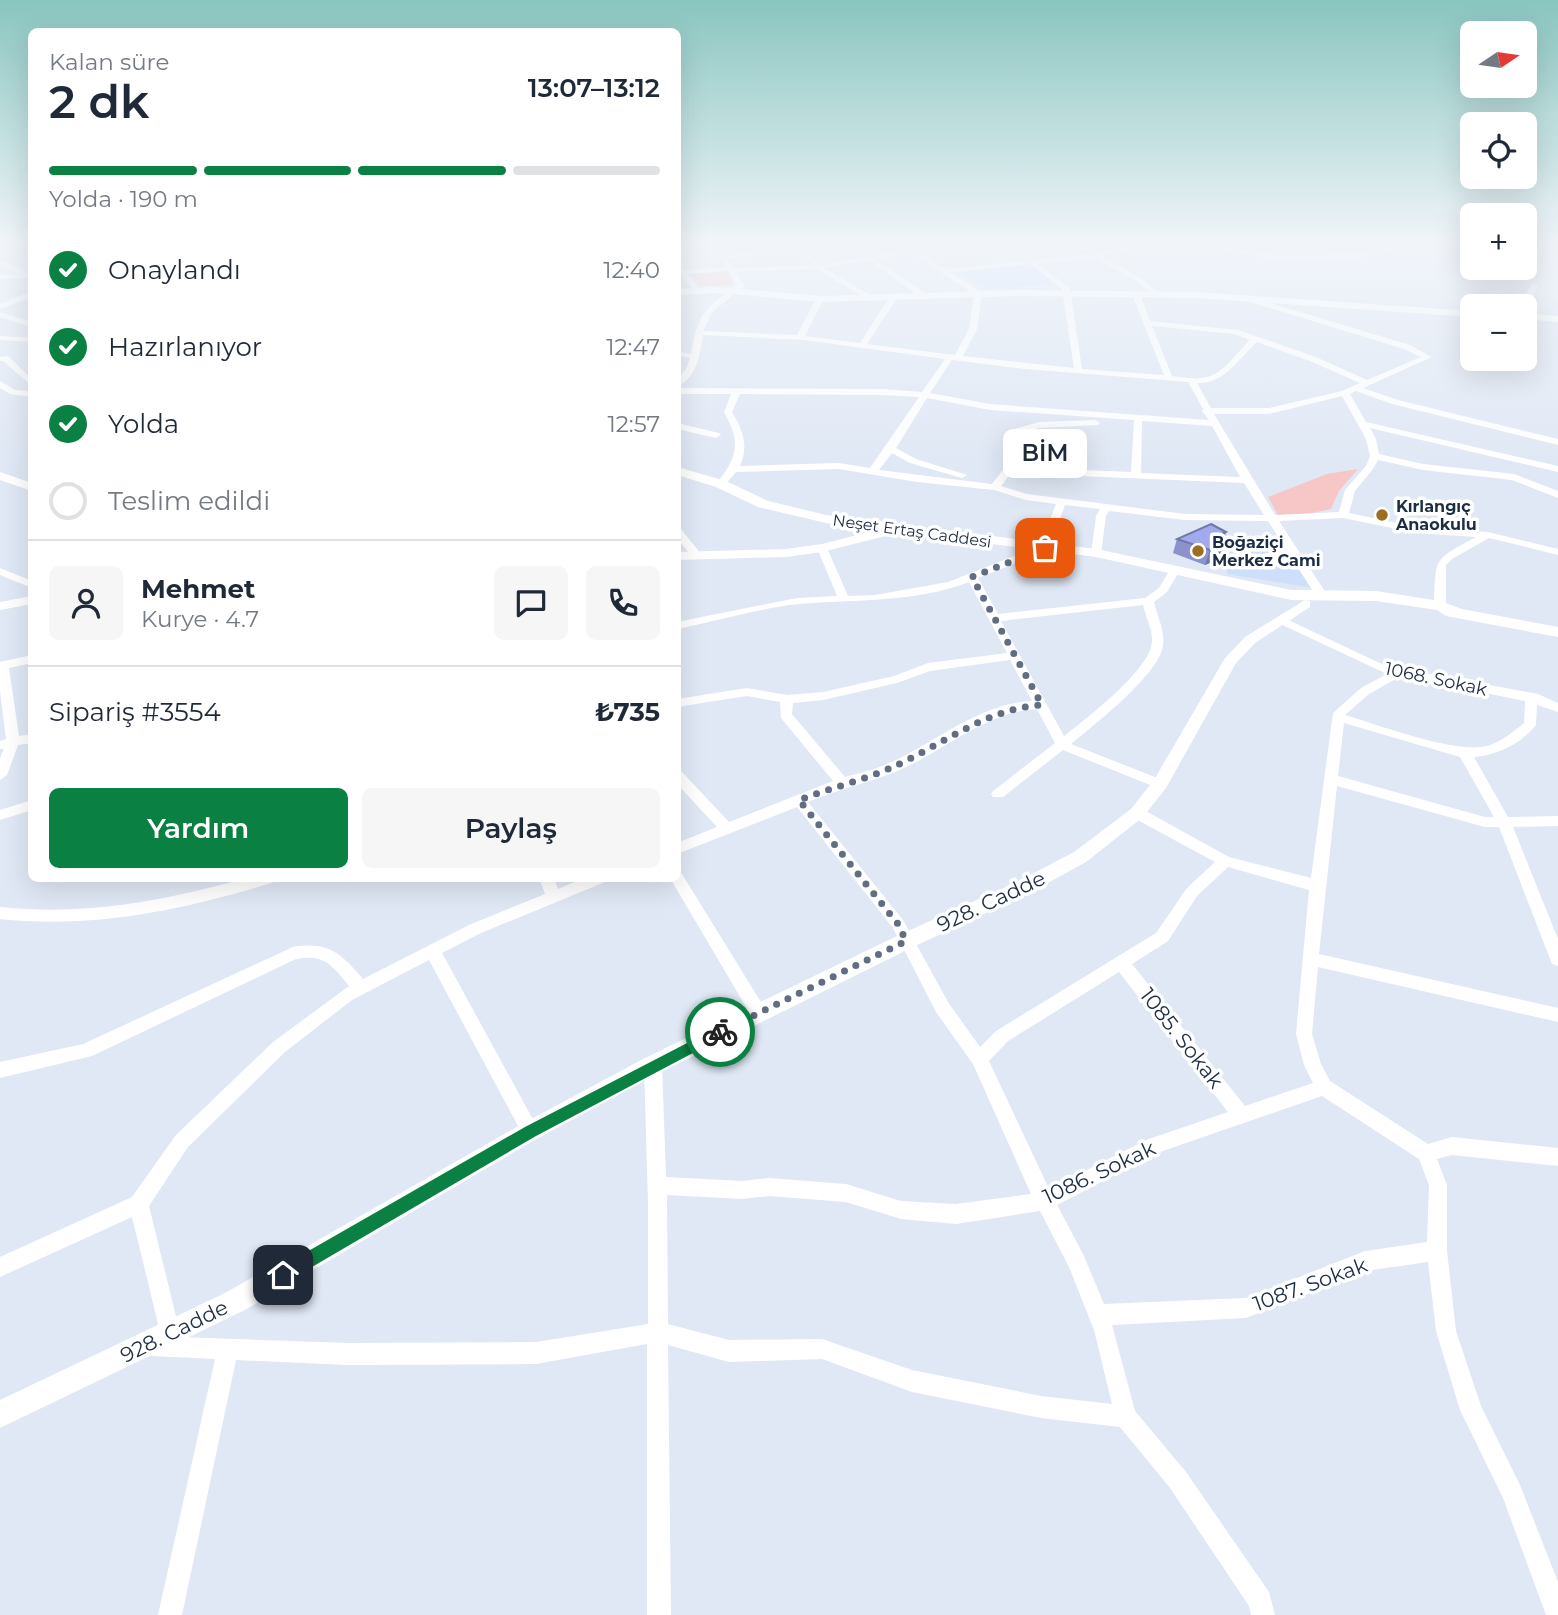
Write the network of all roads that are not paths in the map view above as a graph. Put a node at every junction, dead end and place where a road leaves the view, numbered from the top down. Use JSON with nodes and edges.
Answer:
{"nodes":[{"id":1,"x":10,"y":317,"type":"edge"},
{"id":2,"x":705,"y":317,"type":"edge"},
{"id":3,"x":811,"y":317,"type":"edge"},
{"id":4,"x":880,"y":317,"type":"edge"},
{"id":5,"x":977,"y":317,"type":"edge"},
{"id":6,"x":1069,"y":317,"type":"edge"},
{"id":7,"x":1146,"y":317,"type":"edge"},
{"id":8,"x":1311,"y":317,"type":"edge"},
{"id":9,"x":1540,"y":317,"type":"edge"},
{"id":10,"x":1558,"y":319,"type":"edge"},
{"id":11,"x":1148,"y":323,"type":"junction"},
{"id":12,"x":28,"y":324,"type":"edge"},
{"id":13,"x":701,"y":334,"type":"junction"},
{"id":14,"x":0,"y":338,"type":"edge"},
{"id":15,"x":800,"y":338,"type":"junction"},
{"id":16,"x":1256,"y":339,"type":"junction"},
{"id":17,"x":28,"y":340,"type":"edge"},
{"id":18,"x":862,"y":346,"type":"junction"},
{"id":19,"x":681,"y":354,"type":"edge"},
{"id":20,"x":696,"y":357,"type":"junction"},
{"id":21,"x":0,"y":359,"type":"edge"},
{"id":22,"x":953,"y":359,"type":"junction"},
{"id":23,"x":1078,"y":369,"type":"junction"},
{"id":24,"x":1169,"y":378,"type":"junction"},
{"id":25,"x":28,"y":380,"type":"edge"},
{"id":26,"x":1191,"y":380,"type":"junction"},
{"id":27,"x":681,"y":381,"type":"edge"},
{"id":28,"x":1366,"y":383,"type":"junction"},
{"id":29,"x":0,"y":384,"type":"edge"},
{"id":30,"x":737,"y":390,"type":"junction"},
{"id":31,"x":1350,"y":390,"type":"junction"},
{"id":32,"x":681,"y":391,"type":"edge"},
{"id":33,"x":28,"y":394,"type":"edge"},
{"id":34,"x":924,"y":395,"type":"junction"},
{"id":35,"x":1206,"y":411,"type":"junction"},
{"id":36,"x":1116,"y":418,"type":"junction"},
{"id":37,"x":1138,"y":420,"type":"junction"},
{"id":38,"x":1213,"y":423,"type":"junction"},
{"id":39,"x":1362,"y":424,"type":"junction"},
{"id":40,"x":681,"y":427,"type":"edge"},
{"id":41,"x":716,"y":435,"type":"dead end"},
{"id":42,"x":1558,"y":442,"type":"edge"},
{"id":43,"x":891,"y":449,"type":"junction"},
{"id":44,"x":1375,"y":456,"type":"junction"},
{"id":45,"x":736,"y":469,"type":"junction"},
{"id":46,"x":1558,"y":469,"type":"edge"},
{"id":47,"x":874,"y":470,"type":"junction"},
{"id":48,"x":1009,"y":470,"type":"junction"},
{"id":49,"x":681,"y":472,"type":"edge"},
{"id":50,"x":1136,"y":475,"type":"junction"},
{"id":51,"x":0,"y":476,"type":"edge"},
{"id":52,"x":1247,"y":480,"type":"junction"},
{"id":53,"x":996,"y":483,"type":"junction"},
{"id":54,"x":721,"y":484,"type":"junction"},
{"id":55,"x":28,"y":486,"type":"edge"},
{"id":56,"x":1558,"y":495,"type":"edge"},
{"id":57,"x":1062,"y":500,"type":"junction"},
{"id":58,"x":1107,"y":506,"type":"junction"},
{"id":59,"x":1343,"y":515,"type":"junction"},
{"id":60,"x":1271,"y":518,"type":"junction"},
{"id":61,"x":895,"y":529,"type":"junction"},
{"id":62,"x":1488,"y":535,"type":"junction"},
{"id":63,"x":681,"y":536,"type":"edge"},
{"id":64,"x":822,"y":548,"type":"junction"},
{"id":65,"x":1045,"y":548,"type":"junction"},
{"id":66,"x":1558,"y":552,"type":"edge"},
{"id":67,"x":1096,"y":553,"type":"junction"},
{"id":68,"x":681,"y":556,"type":"edge"},
{"id":69,"x":697,"y":556,"type":"junction"},
{"id":70,"x":1175,"y":570,"type":"junction"},
{"id":71,"x":0,"y":571,"type":"edge"},
{"id":72,"x":972,"y":577,"type":"junction"},
{"id":73,"x":28,"y":583,"type":"edge"},
{"id":74,"x":844,"y":599,"type":"junction"},
{"id":75,"x":1314,"y":599,"type":"junction"},
{"id":76,"x":28,"y":601,"type":"edge"},
{"id":77,"x":1148,"y":601,"type":"junction"},
{"id":78,"x":0,"y":606,"type":"edge"},
{"id":79,"x":1440,"y":606,"type":"junction"},
{"id":80,"x":1456,"y":612,"type":"junction"},
{"id":81,"x":996,"y":618,"type":"junction"},
{"id":82,"x":1280,"y":620,"type":"junction"},
{"id":83,"x":681,"y":625,"type":"edge"},
{"id":84,"x":1558,"y":632,"type":"edge"},
{"id":85,"x":1013,"y":656,"type":"junction"},
{"id":86,"x":28,"y":660,"type":"edge"},
{"id":87,"x":2,"y":666,"type":"edge"},
{"id":88,"x":1399,"y":673,"type":"junction"},
{"id":89,"x":1531,"y":698,"type":"junction"},
{"id":90,"x":787,"y":699,"type":"junction"},
{"id":91,"x":1558,"y":700,"type":"edge"},
{"id":92,"x":681,"y":703,"type":"edge"},
{"id":93,"x":1042,"y":705,"type":"junction"},
{"id":94,"x":1558,"y":708,"type":"edge"},
{"id":95,"x":1338,"y":717,"type":"junction"},
{"id":96,"x":28,"y":739,"type":"edge"},
{"id":97,"x":7,"y":743,"type":"edge"},
{"id":98,"x":1062,"y":745,"type":"junction"},
{"id":99,"x":1465,"y":753,"type":"junction"},
{"id":100,"x":0,"y":775,"type":"edge"},
{"id":101,"x":681,"y":779,"type":"edge"},
{"id":102,"x":1330,"y":779,"type":"junction"},
{"id":103,"x":842,"y":783,"type":"junction"},
{"id":104,"x":1160,"y":784,"type":"junction"},
{"id":105,"x":998,"y":794,"type":"dead end"},
{"id":106,"x":799,"y":800,"type":"junction"},
{"id":107,"x":28,"y":806,"type":"edge"},
{"id":108,"x":1137,"y":814,"type":"junction"},
{"id":109,"x":0,"y":815,"type":"edge"},
{"id":110,"x":1558,"y":821,"type":"edge"},
{"id":111,"x":1504,"y":822,"type":"junction"},
{"id":112,"x":727,"y":829,"type":"junction"},
{"id":113,"x":681,"y":847,"type":"edge"},
{"id":114,"x":1225,"y":861,"type":"junction"},
{"id":115,"x":254,"y":882,"type":"edge"},
{"id":116,"x":548,"y":882,"type":"edge"},
{"id":117,"x":590,"y":882,"type":"edge"},
{"id":118,"x":679,"y":882,"type":"edge"},
{"id":119,"x":1317,"y":886,"type":"junction"},
{"id":120,"x":554,"y":896,"type":"junction"},
{"id":121,"x":0,"y":913,"type":"edge"},
{"id":122,"x":906,"y":941,"type":"junction"},
{"id":123,"x":432,"y":950,"type":"junction"},
{"id":124,"x":1311,"y":959,"type":"junction"},
{"id":125,"x":1558,"y":960,"type":"edge"},
{"id":126,"x":1122,"y":963,"type":"junction"},
{"id":127,"x":360,"y":987,"type":"junction"},
{"id":128,"x":758,"y":1012,"type":"junction"},
{"id":129,"x":1558,"y":1015,"type":"edge"},
{"id":130,"x":979,"y":1059,"type":"junction"},
{"id":131,"x":653,"y":1065,"type":"junction"},
{"id":132,"x":0,"y":1070,"type":"edge"},
{"id":133,"x":1324,"y":1087,"type":"junction"},
{"id":134,"x":1241,"y":1114,"type":"junction"},
{"id":135,"x":530,"y":1131,"type":"junction"},
{"id":136,"x":1426,"y":1153,"type":"junction"},
{"id":137,"x":1558,"y":1157,"type":"edge"},
{"id":138,"x":660,"y":1186,"type":"junction"},
{"id":139,"x":1045,"y":1201,"type":"junction"},
{"id":140,"x":139,"y":1203,"type":"junction"},
{"id":141,"x":1437,"y":1251,"type":"junction"},
{"id":142,"x":0,"y":1267,"type":"edge"},
{"id":143,"x":1098,"y":1315,"type":"junction"},
{"id":144,"x":659,"y":1332,"type":"junction"},
{"id":145,"x":170,"y":1334,"type":"junction"},
{"id":146,"x":145,"y":1345,"type":"junction"},
{"id":147,"x":228,"y":1349,"type":"junction"},
{"id":148,"x":0,"y":1414,"type":"edge"},
{"id":149,"x":1126,"y":1417,"type":"junction"},
{"id":150,"x":1558,"y":1614,"type":"edge"},
{"id":151,"x":170,"y":1615,"type":"edge"},
{"id":152,"x":659,"y":1615,"type":"edge"},
{"id":153,"x":1263,"y":1615,"type":"edge"}],
"edges":[{"from":1,"to":12,"type":"street"},
{"from":2,"to":13,"type":"street"},
{"from":3,"to":15,"type":"street"},
{"from":4,"to":18,"type":"street"},
{"from":5,"to":22,"type":"street"},
{"from":6,"to":23,"type":"street"},
{"from":7,"to":11,"type":"street"},
{"from":8,"to":28,"type":"street"},
{"from":9,"to":10,"type":"street"},
{"from":11,"to":16,"type":"street"},
{"from":11,"to":24,"type":"street"},
{"from":13,"to":15,"type":"street"},
{"from":13,"to":20,"type":"street"},
{"from":14,"to":17,"type":"street"},
{"from":15,"to":18,"type":"street"},
{"from":16,"to":26,"type":"street"},
{"from":16,"to":28,"type":"street"},
{"from":18,"to":22,"type":"street"},
{"from":19,"to":20,"type":"street"},
{"from":20,"to":27,"type":"street"},
{"from":21,"to":25,"type":"street"},
{"from":22,"to":23,"type":"street"},
{"from":22,"to":34,"type":"street"},
{"from":23,"to":24,"type":"street"},
{"from":24,"to":26,"type":"street"},
{"from":26,"to":35,"type":"street"},
{"from":28,"to":31,"type":"street"},
{"from":29,"to":33,"type":"street"},
{"from":30,"to":32,"type":"street"},
{"from":30,"to":34,"type":"street"},
{"from":30,"to":45,"type":"street"},
{"from":31,"to":35,"type":"street"},
{"from":31,"to":39,"type":"street"},
{"from":31,"to":42,"type":"street"},
{"from":34,"to":36,"type":"street"},
{"from":34,"to":43,"type":"street"},
{"from":35,"to":38,"type":"street"},
{"from":36,"to":37,"type":"street"},
{"from":36,"to":48,"type":"street"},
{"from":37,"to":38,"type":"street"},
{"from":37,"to":50,"type":"street"},
{"from":38,"to":52,"type":"street"},
{"from":39,"to":44,"type":"street"},
{"from":39,"to":46,"type":"street"},
{"from":40,"to":41,"type":"street"},
{"from":43,"to":47,"type":"street"},
{"from":43,"to":53,"type":"street"},
{"from":44,"to":56,"type":"street"},
{"from":44,"to":59,"type":"street"},
{"from":45,"to":47,"type":"street"},
{"from":45,"to":54,"type":"street"},
{"from":47,"to":53,"type":"street"},
{"from":48,"to":50,"type":"street"},
{"from":48,"to":53,"type":"street"},
{"from":49,"to":54,"type":"main road","name":"Neşet Ertaş Caddesi"},
{"from":50,"to":52,"type":"street"},
{"from":51,"to":55,"type":"street"},
{"from":52,"to":60,"type":"street"},
{"from":53,"to":57,"type":"street"},
{"from":54,"to":61,"type":"main road","name":"Neşet Ertaş Caddesi"},
{"from":57,"to":58,"type":"street"},
{"from":57,"to":65,"type":"street"},
{"from":58,"to":60,"type":"street"},
{"from":58,"to":67,"type":"street"},
{"from":59,"to":60,"type":"street"},
{"from":59,"to":62,"type":"street"},
{"from":60,"to":75,"type":"street"},
{"from":61,"to":64,"type":"street"},
{"from":61,"to":65,"type":"main road","name":"Neşet Ertaş Caddesi"},
{"from":62,"to":66,"type":"street"},
{"from":62,"to":79,"type":"street"},
{"from":63,"to":69,"type":"street"},
{"from":64,"to":69,"type":"street"},
{"from":64,"to":74,"type":"street"},
{"from":65,"to":67,"type":"main road","name":"Neşet Ertaş Caddesi"},
{"from":65,"to":72,"type":"street"},
{"from":67,"to":70,"type":"main road","name":"Neşet Ertaş Caddesi"},
{"from":68,"to":69,"type":"street"},
{"from":70,"to":75,"type":"main road","name":"Neşet Ertaş Caddesi"},
{"from":70,"to":77,"type":"street"},
{"from":71,"to":73,"type":"street"},
{"from":72,"to":74,"type":"street"},
{"from":72,"to":81,"type":"street"},
{"from":74,"to":83,"type":"street"},
{"from":75,"to":79,"type":"main road","name":"Neşet Ertaş Caddesi"},
{"from":75,"to":80,"type":"main road","name":"Neşet Ertaş Caddesi"},
{"from":75,"to":82,"type":"street","name":"928. Cadde"},
{"from":76,"to":78,"type":"street"},
{"from":77,"to":81,"type":"street"},
{"from":77,"to":98,"type":"street"},
{"from":79,"to":80,"type":"main road","name":"Neşet Ertaş Caddesi"},
{"from":80,"to":84,"type":"main road","name":"Neşet Ertaş Caddesi"},
{"from":81,"to":85,"type":"street"},
{"from":82,"to":88,"type":"street","name":"1068. Sokak"},
{"from":82,"to":104,"type":"street","name":"928. Cadde"},
{"from":85,"to":90,"type":"street"},
{"from":85,"to":93,"type":"street"},
{"from":86,"to":87,"type":"street"},
{"from":87,"to":97,"type":"street"},
{"from":88,"to":89,"type":"street","name":"1068. Sokak"},
{"from":88,"to":95,"type":"street"},
{"from":89,"to":91,"type":"street"},
{"from":89,"to":94,"type":"street","name":"1068. Sokak"},
{"from":89,"to":99,"type":"street"},
{"from":90,"to":92,"type":"street"},
{"from":90,"to":103,"type":"street"},
{"from":93,"to":98,"type":"street"},
{"from":93,"to":103,"type":"street"},
{"from":95,"to":99,"type":"street"},
{"from":95,"to":102,"type":"street"},
{"from":96,"to":97,"type":"street"},
{"from":97,"to":100,"type":"street"},
{"from":98,"to":104,"type":"street"},
{"from":98,"to":105,"type":"street"},
{"from":99,"to":111,"type":"street"},
{"from":101,"to":112,"type":"street"},
{"from":102,"to":111,"type":"street"},
{"from":102,"to":119,"type":"street"},
{"from":103,"to":106,"type":"street"},
{"from":104,"to":108,"type":"street","name":"928. Cadde"},
{"from":106,"to":112,"type":"street"},
{"from":106,"to":122,"type":"street"},
{"from":107,"to":109,"type":"street"},
{"from":108,"to":114,"type":"street"},
{"from":108,"to":122,"type":"street","name":"928. Cadde"},
{"from":110,"to":111,"type":"street"},
{"from":111,"to":125,"type":"street"},
{"from":112,"to":113,"type":"street"},
{"from":114,"to":119,"type":"street"},
{"from":114,"to":126,"type":"street"},
{"from":115,"to":121,"type":"street"},
{"from":116,"to":120,"type":"street"},
{"from":117,"to":120,"type":"street"},
{"from":118,"to":128,"type":"street"},
{"from":119,"to":124,"type":"street"},
{"from":120,"to":123,"type":"street"},
{"from":122,"to":128,"type":"street","name":"928. Cadde"},
{"from":122,"to":130,"type":"street"},
{"from":123,"to":127,"type":"street"},
{"from":123,"to":135,"type":"street"},
{"from":124,"to":129,"type":"street"},
{"from":124,"to":133,"type":"street"},
{"from":126,"to":130,"type":"street"},
{"from":126,"to":134,"type":"street","name":"1085. Sokak"},
{"from":127,"to":132,"type":"street"},
{"from":127,"to":140,"type":"street"},
{"from":128,"to":131,"type":"street","name":"928. Cadde"},
{"from":130,"to":139,"type":"street"},
{"from":131,"to":135,"type":"street","name":"928. Cadde"},
{"from":131,"to":138,"type":"street"},
{"from":133,"to":134,"type":"street","name":"1086. Sokak"},
{"from":133,"to":136,"type":"street"},
{"from":134,"to":139,"type":"street","name":"1086. Sokak"},
{"from":135,"to":145,"type":"street","name":"928. Cadde"},
{"from":136,"to":137,"type":"street"},
{"from":136,"to":141,"type":"street"},
{"from":138,"to":139,"type":"street","name":"1086. Sokak"},
{"from":138,"to":144,"type":"street"},
{"from":139,"to":143,"type":"street"},
{"from":140,"to":142,"type":"street"},
{"from":140,"to":145,"type":"street"},
{"from":141,"to":143,"type":"street","name":"1087. Sokak"},
{"from":141,"to":150,"type":"street"},
{"from":143,"to":149,"type":"street"},
{"from":144,"to":147,"type":"street"},
{"from":144,"to":149,"type":"street"},
{"from":144,"to":152,"type":"street"},
{"from":145,"to":146,"type":"street","name":"928. Cadde"},
{"from":146,"to":147,"type":"street"},
{"from":146,"to":148,"type":"street","name":"928. Cadde"},
{"from":147,"to":151,"type":"street"},
{"from":149,"to":153,"type":"street"}]}
